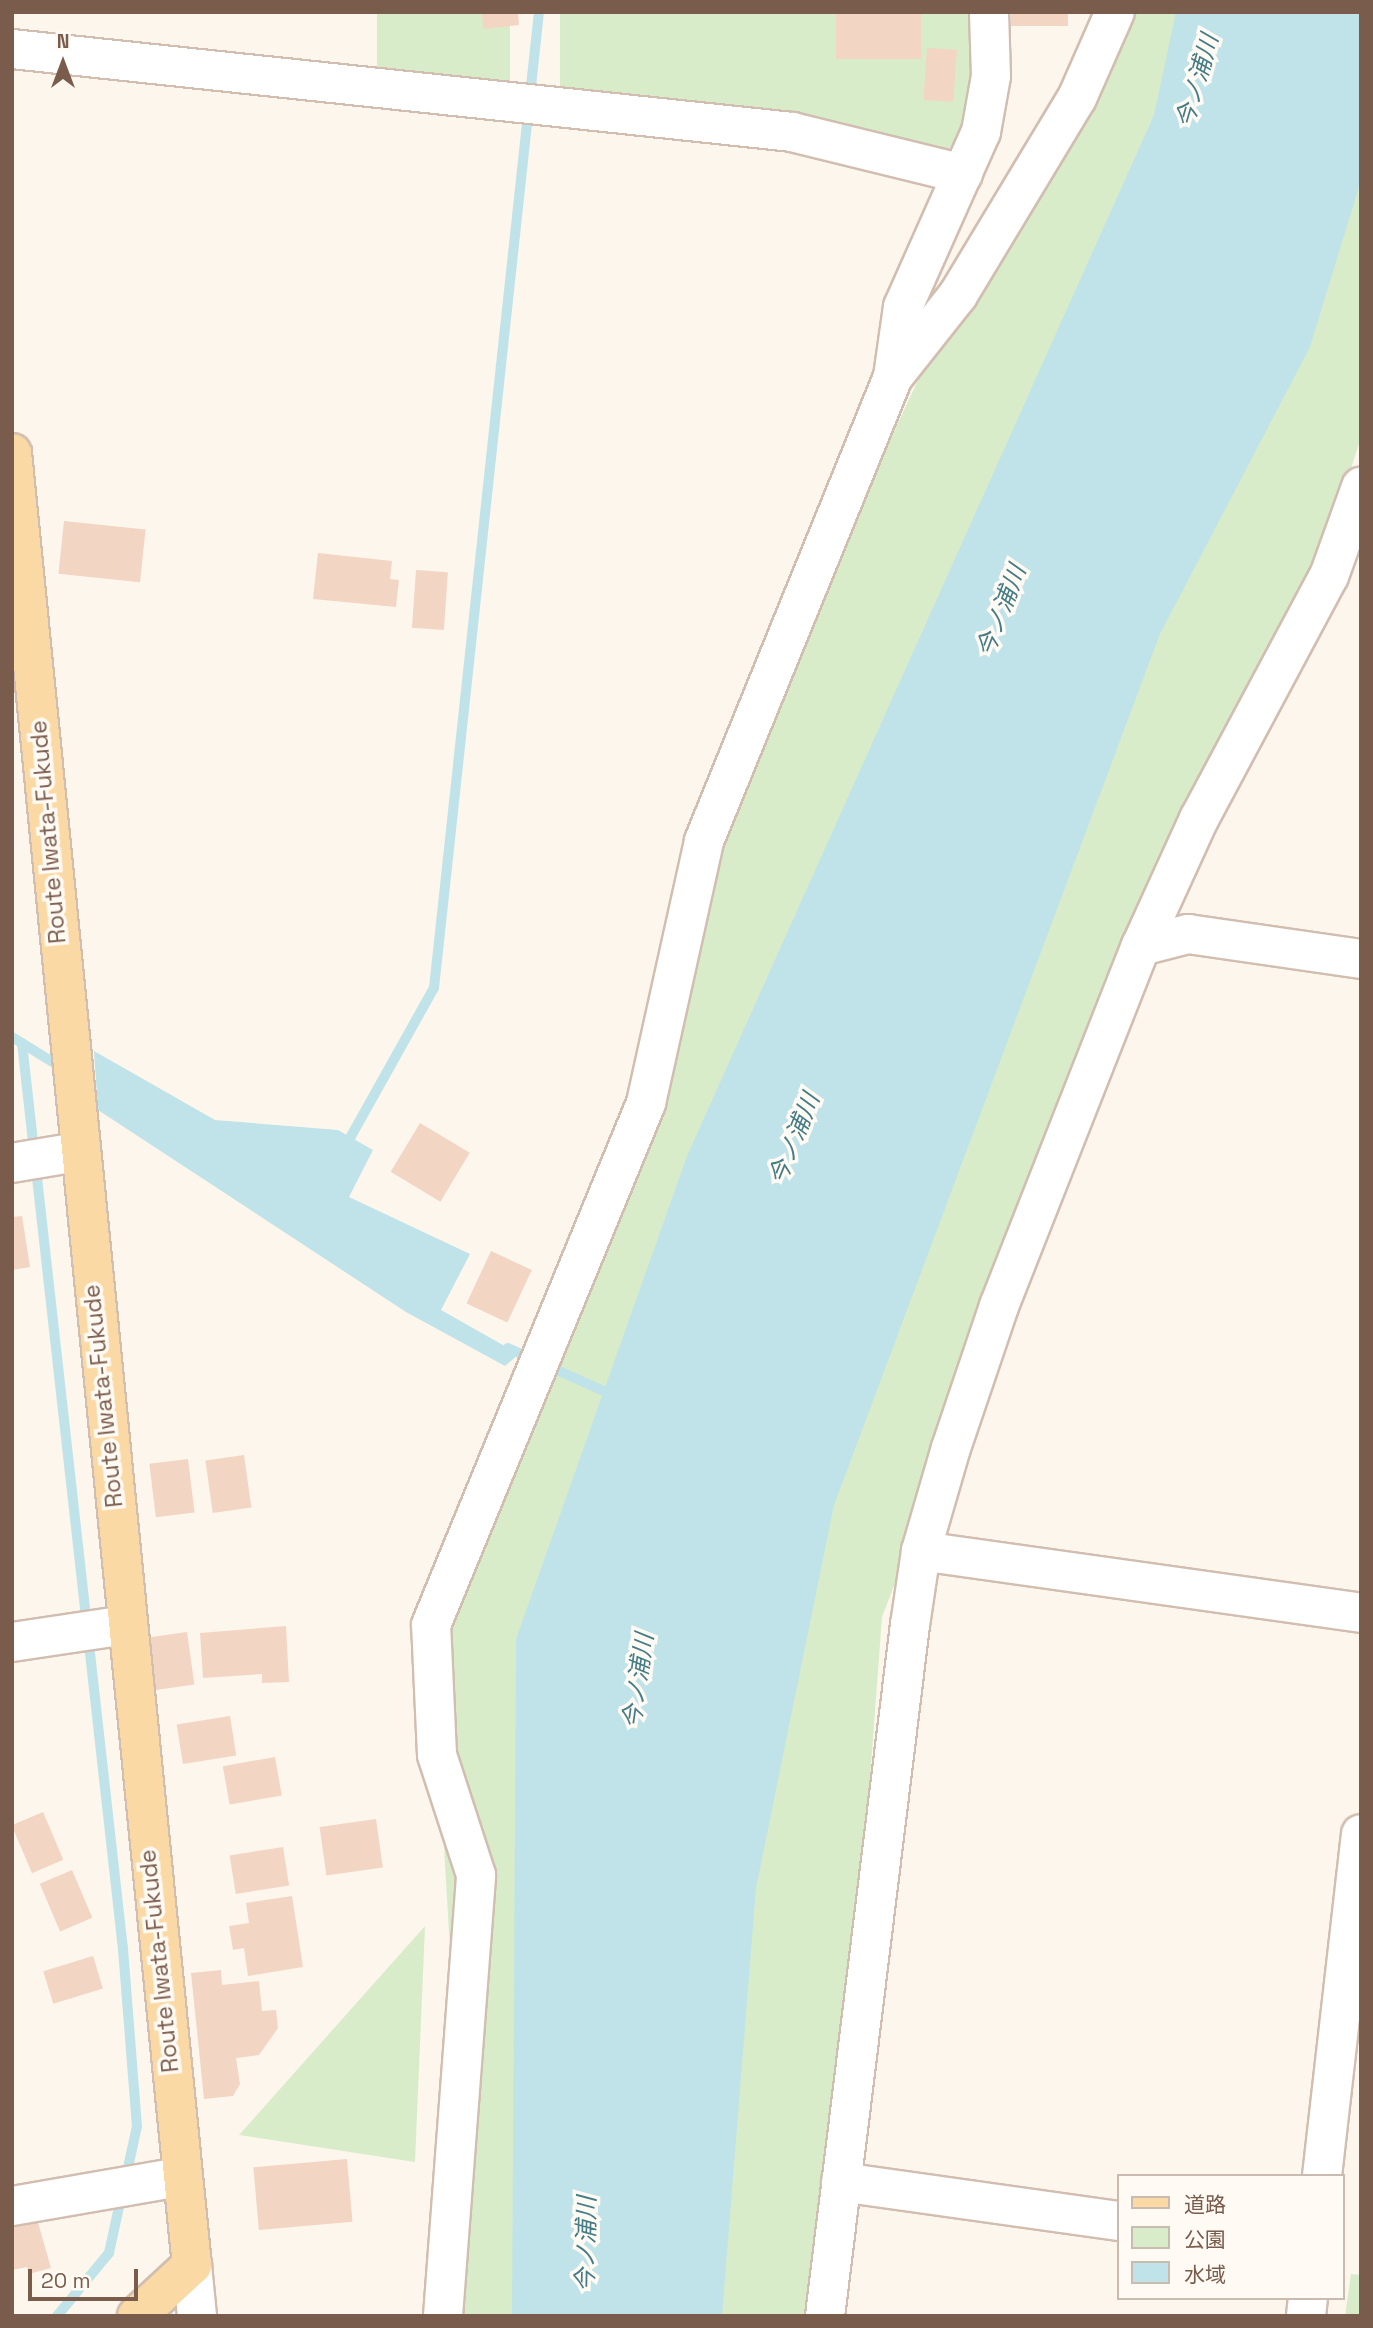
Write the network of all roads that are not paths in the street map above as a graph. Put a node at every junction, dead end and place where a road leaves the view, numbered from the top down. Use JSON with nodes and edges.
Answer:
{"nodes":[{"id":1,"x":989,"y":12,"type":"edge"},
{"id":2,"x":1115,"y":12,"type":"edge"},
{"id":3,"x":12,"y":49,"type":"edge"},
{"id":4,"x":963,"y":174,"type":"junction"},
{"id":5,"x":893,"y":377,"type":"junction"},
{"id":6,"x":12,"y":453,"type":"edge"},
{"id":7,"x":1361,"y":487,"type":"edge"},
{"id":8,"x":17,"y":559,"type":"edge"},
{"id":9,"x":1141,"y":946,"type":"junction"},
{"id":10,"x":1361,"y":959,"type":"edge"},
{"id":11,"x":78,"y":1152,"type":"junction"},
{"id":12,"x":12,"y":1163,"type":"edge"},
{"id":13,"x":921,"y":1551,"type":"junction"},
{"id":14,"x":1361,"y":1613,"type":"edge"},
{"id":15,"x":126,"y":1625,"type":"junction"},
{"id":16,"x":12,"y":1642,"type":"edge"},
{"id":17,"x":1361,"y":1834,"type":"edge"},
{"id":18,"x":1322,"y":2174,"type":"edge"},
{"id":19,"x":180,"y":2177,"type":"junction"},
{"id":20,"x":842,"y":2182,"type":"junction"},
{"id":21,"x":12,"y":2206,"type":"edge"},
{"id":22,"x":1118,"y":2221,"type":"edge"},
{"id":23,"x":192,"y":2265,"type":"junction"},
{"id":24,"x":137,"y":2316,"type":"edge"},
{"id":25,"x":197,"y":2316,"type":"edge"},
{"id":26,"x":443,"y":2316,"type":"edge"},
{"id":27,"x":825,"y":2316,"type":"edge"}],
"edges":[{"from":1,"to":4,"type":"street"},
{"from":2,"to":5,"type":"street"},
{"from":3,"to":4,"type":"street"},
{"from":4,"to":5,"type":"street"},
{"from":5,"to":26,"type":"street"},
{"from":6,"to":8,"type":"main road","name":"Route Iwata-Fukude"},
{"from":7,"to":9,"type":"street"},
{"from":8,"to":11,"type":"main road","name":"Route Iwata-Fukude"},
{"from":9,"to":10,"type":"street"},
{"from":9,"to":13,"type":"street"},
{"from":11,"to":12,"type":"street"},
{"from":11,"to":15,"type":"main road","name":"Route Iwata-Fukude"},
{"from":13,"to":14,"type":"street"},
{"from":13,"to":20,"type":"street"},
{"from":15,"to":16,"type":"street"},
{"from":15,"to":19,"type":"main road","name":"Route Iwata-Fukude"},
{"from":17,"to":18,"type":"street"},
{"from":19,"to":21,"type":"street"},
{"from":19,"to":23,"type":"main road","name":"Route Iwata-Fukude"},
{"from":20,"to":22,"type":"street"},
{"from":20,"to":27,"type":"street"},
{"from":23,"to":24,"type":"main road"},
{"from":23,"to":25,"type":"street"}]}
